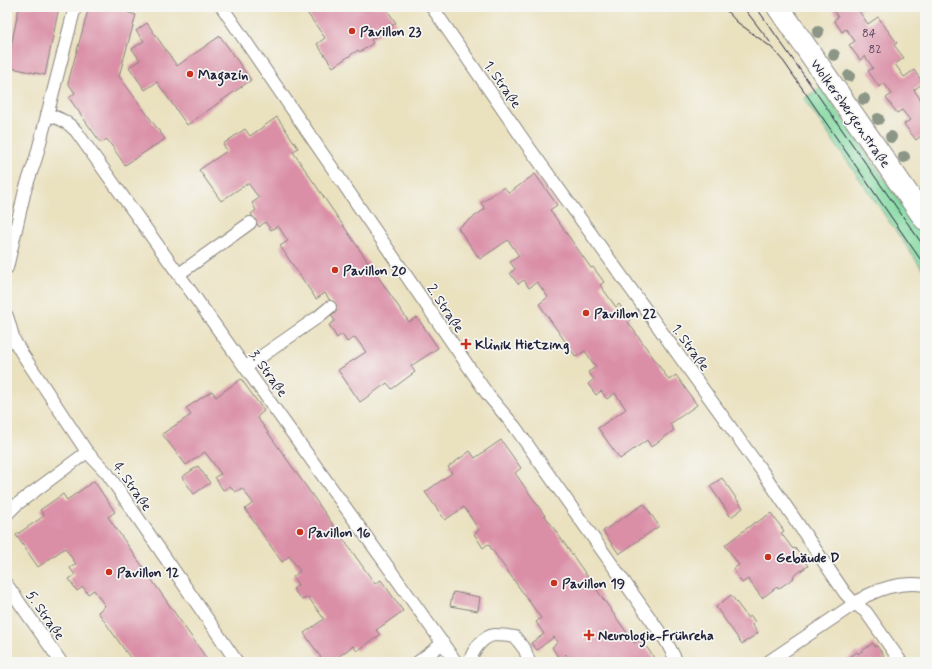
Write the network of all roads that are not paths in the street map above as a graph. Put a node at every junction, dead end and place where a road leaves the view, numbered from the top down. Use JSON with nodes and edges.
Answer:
{"nodes":[{"id":1,"x":75,"y":7,"type":"edge"},
{"id":2,"x":222,"y":7,"type":"edge"},
{"id":3,"x":432,"y":7,"type":"edge"},
{"id":4,"x":778,"y":7,"type":"edge"},
{"id":5,"x":47,"y":115,"type":"junction"},
{"id":6,"x":925,"y":219,"type":"edge"},
{"id":7,"x":250,"y":223,"type":"dead end"},
{"id":8,"x":7,"y":268,"type":"edge"},
{"id":9,"x":180,"y":274,"type":"junction"},
{"id":10,"x":330,"y":307,"type":"dead end"},
{"id":11,"x":8,"y":322,"type":"edge"},
{"id":12,"x":246,"y":367,"type":"junction"},
{"id":13,"x":87,"y":452,"type":"junction"},
{"id":14,"x":7,"y":514,"type":"edge"},
{"id":15,"x":7,"y":585,"type":"edge"},
{"id":16,"x":925,"y":585,"type":"edge"},
{"id":17,"x":854,"y":603,"type":"junction"},
{"id":18,"x":443,"y":643,"type":"junction"},
{"id":19,"x":61,"y":662,"type":"edge"},
{"id":20,"x":237,"y":662,"type":"edge"},
{"id":21,"x":418,"y":662,"type":"edge"},
{"id":22,"x":456,"y":662,"type":"edge"},
{"id":23,"x":469,"y":662,"type":"edge"},
{"id":24,"x":529,"y":662,"type":"edge"},
{"id":25,"x":677,"y":662,"type":"edge"},
{"id":26,"x":768,"y":662,"type":"edge"},
{"id":27,"x":902,"y":662,"type":"edge"}],
"edges":[{"from":1,"to":5,"type":"lane"},
{"from":2,"to":25,"type":"lane","name":"2. Straße"},
{"from":3,"to":17,"type":"lane","name":"1. Straße"},
{"from":4,"to":6,"type":"street","name":"Wolkersbergenstraße"},
{"from":5,"to":8,"type":"lane"},
{"from":5,"to":9,"type":"lane","name":"3. Straße"},
{"from":7,"to":9,"type":"lane"},
{"from":9,"to":12,"type":"lane","name":"3. Straße"},
{"from":10,"to":12,"type":"lane"},
{"from":11,"to":13,"type":"lane","name":"4. Straße"},
{"from":12,"to":18,"type":"lane","name":"3. Straße"},
{"from":13,"to":14,"type":"lane"},
{"from":13,"to":20,"type":"lane","name":"4. Straße"},
{"from":15,"to":19,"type":"lane","name":"5. Straße"},
{"from":16,"to":17,"type":"lane"},
{"from":17,"to":26,"type":"lane"},
{"from":17,"to":27,"type":"lane","name":"1. Straße"},
{"from":18,"to":21,"type":"lane"},
{"from":18,"to":22,"type":"lane","name":"3. Straße"},
{"from":23,"to":24,"type":"lane"}]}
